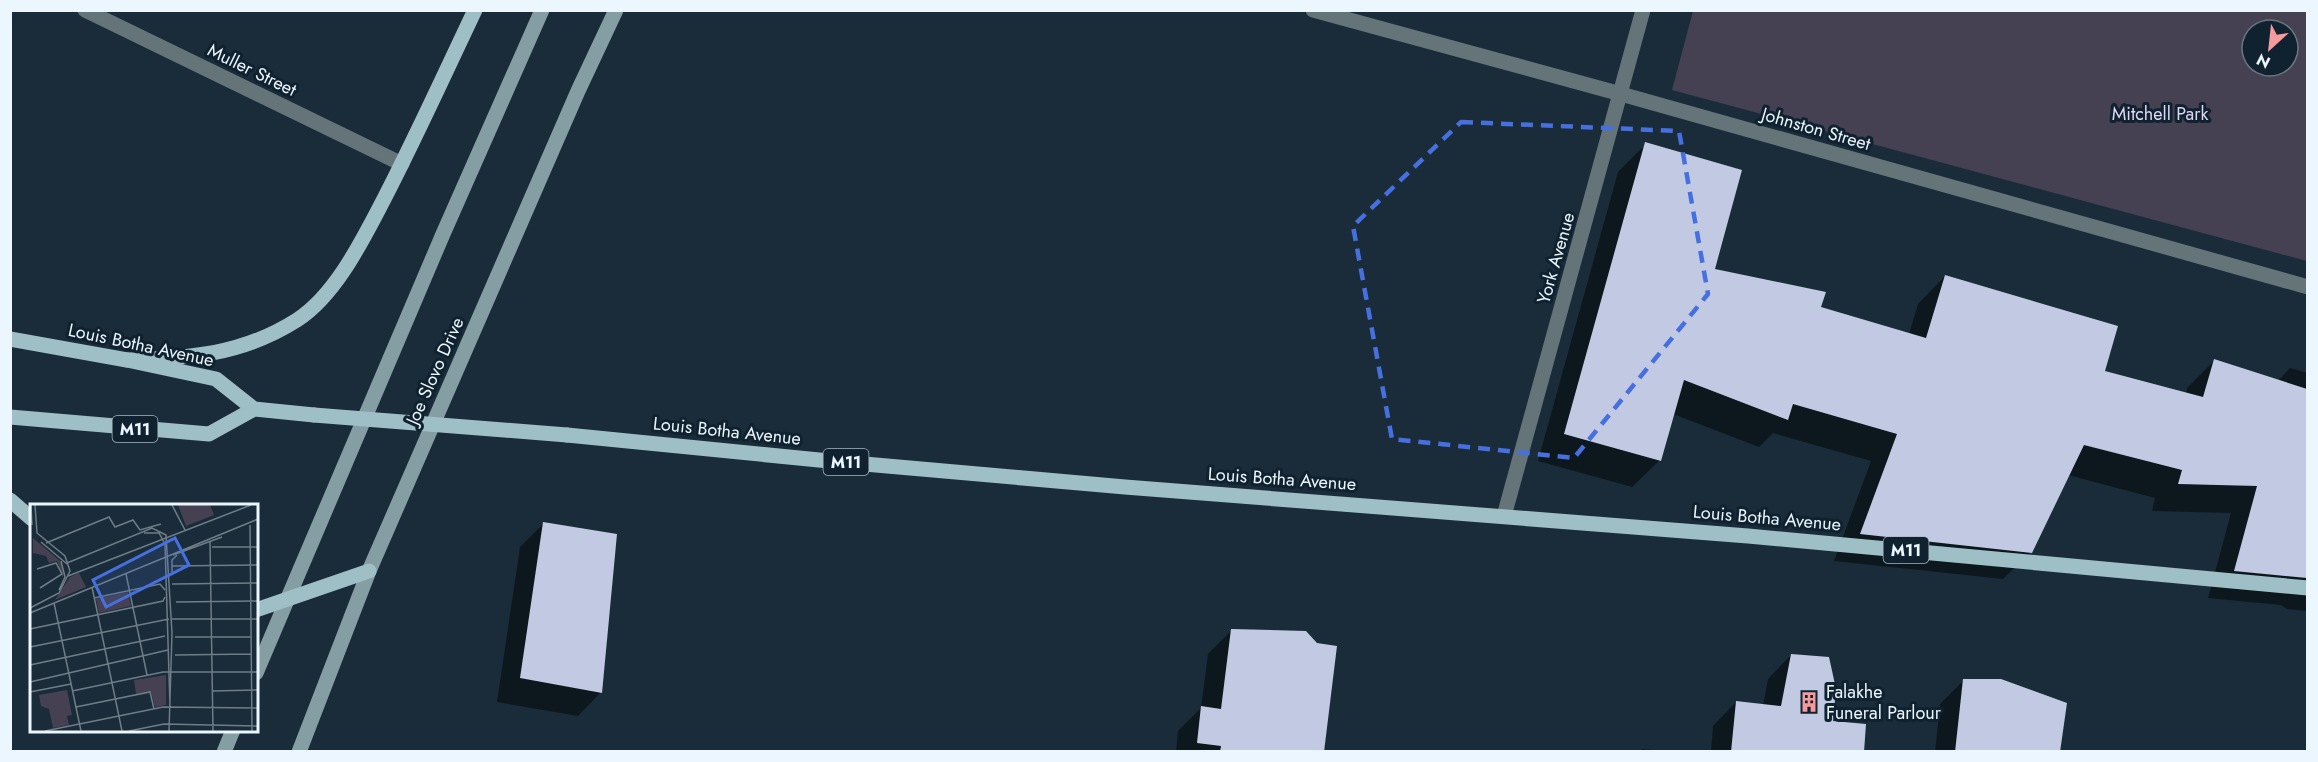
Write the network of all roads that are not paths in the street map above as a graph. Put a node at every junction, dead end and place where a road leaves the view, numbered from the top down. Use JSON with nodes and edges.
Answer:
{"nodes":[{"id":1,"x":85,"y":10,"type":"edge"},
{"id":2,"x":475,"y":10,"type":"edge"},
{"id":3,"x":543,"y":10,"type":"edge"},
{"id":4,"x":616,"y":10,"type":"edge"},
{"id":5,"x":1313,"y":10,"type":"edge"},
{"id":6,"x":1643,"y":10,"type":"edge"},
{"id":7,"x":1621,"y":94,"type":"junction"},
{"id":8,"x":402,"y":164,"type":"junction"},
{"id":9,"x":2307,"y":287,"type":"edge"},
{"id":10,"x":10,"y":339,"type":"edge"},
{"id":11,"x":127,"y":360,"type":"junction"},
{"id":12,"x":254,"y":409,"type":"junction"},
{"id":13,"x":10,"y":417,"type":"edge"},
{"id":14,"x":10,"y":500,"type":"edge"},
{"id":15,"x":1504,"y":516,"type":"junction"},
{"id":16,"x":30,"y":517,"type":"edge"},
{"id":17,"x":369,"y":571,"type":"junction"},
{"id":18,"x":2307,"y":588,"type":"edge"},
{"id":19,"x":287,"y":600,"type":"junction"},
{"id":20,"x":258,"y":609,"type":"edge"},
{"id":21,"x":258,"y":668,"type":"edge"},
{"id":22,"x":232,"y":732,"type":"edge"},
{"id":23,"x":224,"y":752,"type":"edge"},
{"id":24,"x":299,"y":752,"type":"edge"}],
"edges":[{"from":1,"to":8,"type":"street","name":"Muller Street"},
{"from":2,"to":8,"type":"main road"},
{"from":3,"to":19,"type":"main road"},
{"from":4,"to":17,"type":"main road","name":"Joe Slovo Drive"},
{"from":5,"to":7,"type":"street","name":"Johnston Street"},
{"from":6,"to":7,"type":"street","name":"York Avenue"},
{"from":7,"to":9,"type":"street","name":"Johnston Street"},
{"from":7,"to":15,"type":"street","name":"York Avenue"},
{"from":8,"to":11,"type":"main road"},
{"from":10,"to":11,"type":"main road","name":"Louis Botha Avenue"},
{"from":11,"to":12,"type":"main road","name":"Louis Botha Avenue"},
{"from":12,"to":13,"type":"main road","number":"M11"},
{"from":12,"to":15,"type":"main road","name":"Louis Botha Avenue","number":"M11","bridge":true},
{"from":14,"to":16,"type":"main road"},
{"from":15,"to":18,"type":"main road","name":"Louis Botha Avenue","number":"M11"},
{"from":17,"to":19,"type":"main road"},
{"from":17,"to":24,"type":"main road","name":"Joe Slovo Drive"},
{"from":19,"to":20,"type":"main road"},
{"from":19,"to":21,"type":"main road"},
{"from":22,"to":23,"type":"main road"}]}
